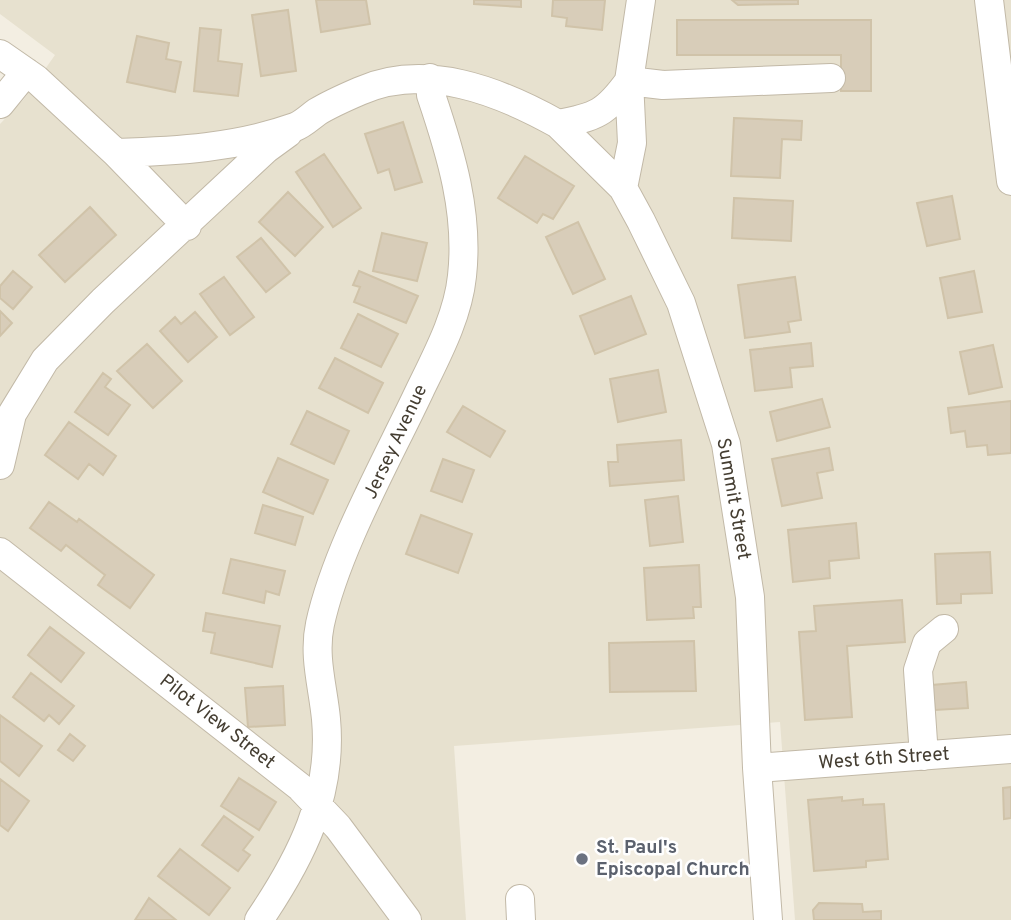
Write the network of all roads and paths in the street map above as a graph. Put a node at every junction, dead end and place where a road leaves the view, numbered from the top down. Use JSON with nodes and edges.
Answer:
{"nodes":[{"id":1,"x":641,"y":0,"type":"edge"},
{"id":2,"x":989,"y":0,"type":"edge"},
{"id":3,"x":0,"y":54,"type":"edge"},
{"id":4,"x":26,"y":72,"type":"junction"},
{"id":5,"x":430,"y":78,"type":"junction"},
{"id":6,"x":831,"y":78,"type":"dead end"},
{"id":7,"x":629,"y":81,"type":"junction"},
{"id":8,"x":0,"y":104,"type":"edge"},
{"id":9,"x":558,"y":124,"type":"junction"},
{"id":10,"x":297,"y":127,"type":"junction"},
{"id":11,"x":116,"y":153,"type":"junction"},
{"id":12,"x":1011,"y":181,"type":"edge"},
{"id":13,"x":623,"y":188,"type":"junction"},
{"id":14,"x":187,"y":226,"type":"junction"},
{"id":15,"x":0,"y":465,"type":"edge"},
{"id":16,"x":0,"y":552,"type":"edge"},
{"id":17,"x":944,"y":629,"type":"dead end"},
{"id":18,"x":1011,"y":749,"type":"edge"},
{"id":19,"x":923,"y":756,"type":"junction"},
{"id":20,"x":757,"y":768,"type":"junction"},
{"id":21,"x":319,"y":806,"type":"junction"},
{"id":22,"x":259,"y":920,"type":"edge"},
{"id":23,"x":407,"y":920,"type":"edge"},
{"id":24,"x":768,"y":920,"type":"edge"}],
"edges":[{"from":1,"to":7,"type":"street"},
{"from":2,"to":12,"type":"street"},
{"from":3,"to":4,"type":"street"},
{"from":4,"to":8,"type":"street"},
{"from":4,"to":11,"type":"street"},
{"from":5,"to":9,"type":"street","name":"Summit Street"},
{"from":5,"to":10,"type":"street","name":"Summit Street"},
{"from":5,"to":21,"type":"street","name":"Jersey Avenue"},
{"from":6,"to":7,"type":"street"},
{"from":7,"to":9,"type":"street"},
{"from":7,"to":13,"type":"street"},
{"from":9,"to":13,"type":"street","name":"Summit Street"},
{"from":10,"to":11,"type":"street","name":"Summit Street"},
{"from":10,"to":14,"type":"street"},
{"from":11,"to":14,"type":"street"},
{"from":13,"to":20,"type":"street","name":"Summit Street"},
{"from":14,"to":15,"type":"street"},
{"from":16,"to":21,"type":"street","name":"Pilot View Street"},
{"from":17,"to":19,"type":"street"},
{"from":18,"to":19,"type":"street","name":"West 6th Street"},
{"from":19,"to":20,"type":"street","name":"West 6th Street"},
{"from":20,"to":24,"type":"street","name":"Summit Street"},
{"from":21,"to":22,"type":"street","name":"Jersey Avenue"},
{"from":21,"to":23,"type":"street","name":"Pilot View Street"}]}
